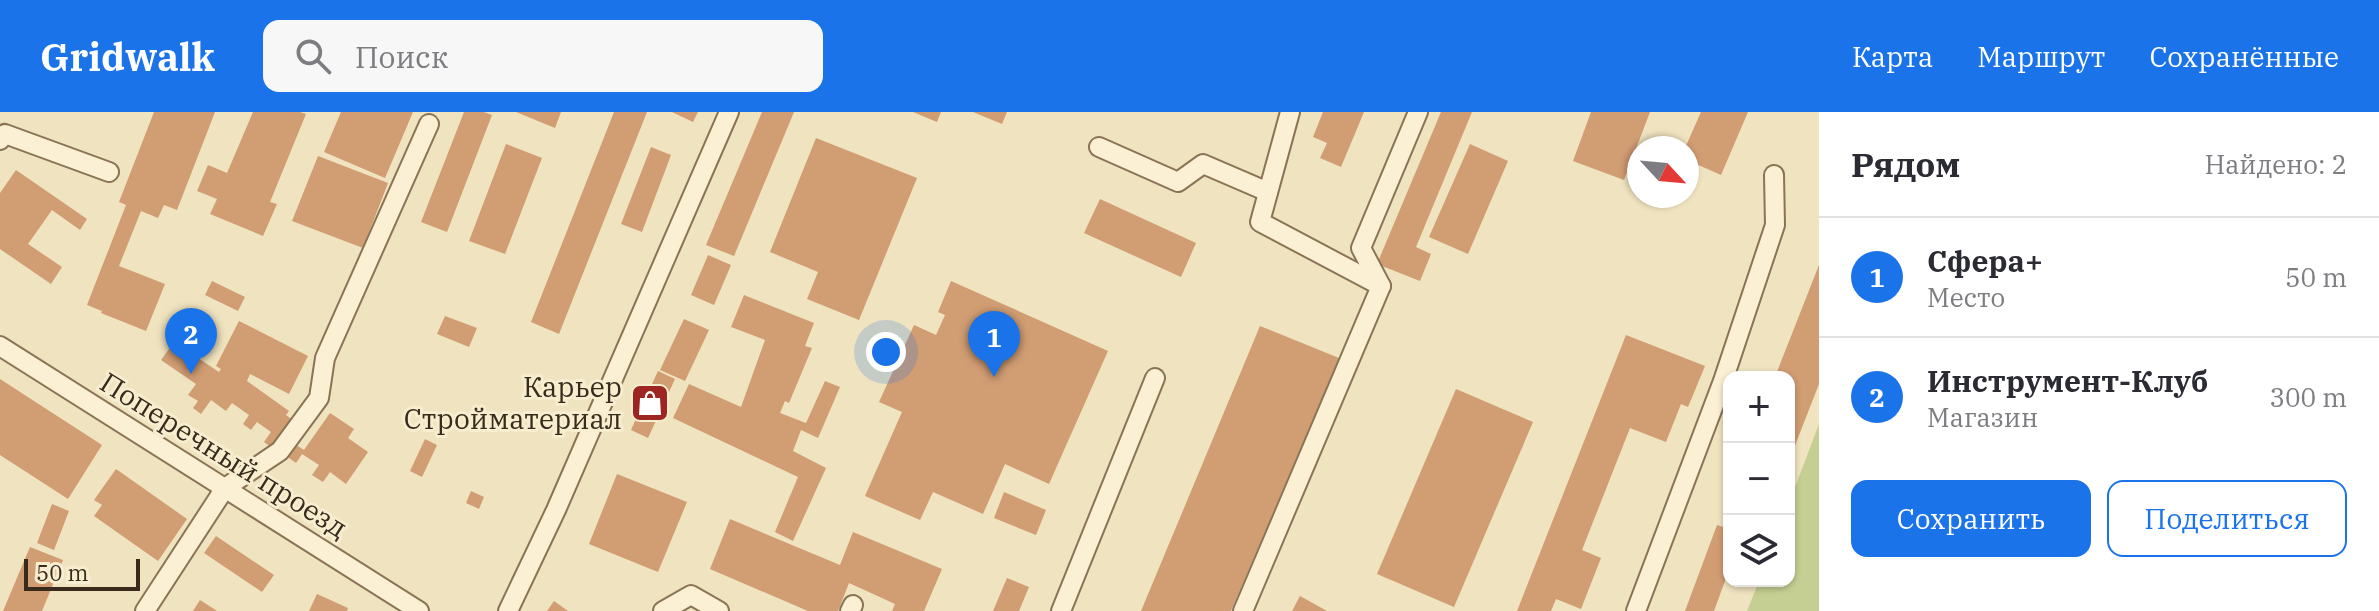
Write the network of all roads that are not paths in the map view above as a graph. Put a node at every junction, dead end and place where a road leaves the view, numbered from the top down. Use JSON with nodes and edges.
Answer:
{"nodes":[{"id":1,"x":729,"y":112,"type":"edge"},
{"id":2,"x":1290,"y":112,"type":"edge"},
{"id":3,"x":1418,"y":112,"type":"edge"},
{"id":4,"x":429,"y":124,"type":"dead end"},
{"id":5,"x":0,"y":140,"type":"edge"},
{"id":6,"x":1099,"y":147,"type":"dead end"},
{"id":7,"x":109,"y":172,"type":"dead end"},
{"id":8,"x":1774,"y":175,"type":"dead end"},
{"id":9,"x":1268,"y":192,"type":"junction"},
{"id":10,"x":1381,"y":286,"type":"junction"},
{"id":11,"x":0,"y":346,"type":"edge"},
{"id":12,"x":1155,"y":378,"type":"dead end"},
{"id":13,"x":225,"y":488,"type":"junction"},
{"id":14,"x":145,"y":611,"type":"edge"},
{"id":15,"x":419,"y":611,"type":"edge"},
{"id":16,"x":508,"y":611,"type":"edge"},
{"id":17,"x":663,"y":611,"type":"edge"},
{"id":18,"x":719,"y":611,"type":"edge"},
{"id":19,"x":1061,"y":611,"type":"edge"},
{"id":20,"x":1243,"y":611,"type":"edge"},
{"id":21,"x":1636,"y":611,"type":"edge"}],
"edges":[{"from":1,"to":16,"type":"street"},
{"from":2,"to":9,"type":"street"},
{"from":3,"to":10,"type":"street"},
{"from":4,"to":13,"type":"street"},
{"from":5,"to":7,"type":"street"},
{"from":6,"to":9,"type":"street"},
{"from":8,"to":21,"type":"street"},
{"from":9,"to":10,"type":"street"},
{"from":10,"to":20,"type":"street"},
{"from":11,"to":13,"type":"street","name":"Поперечный проезд"},
{"from":12,"to":19,"type":"street"},
{"from":13,"to":14,"type":"street"},
{"from":13,"to":15,"type":"street","name":"Поперечный проезд"},
{"from":17,"to":18,"type":"street"}]}
